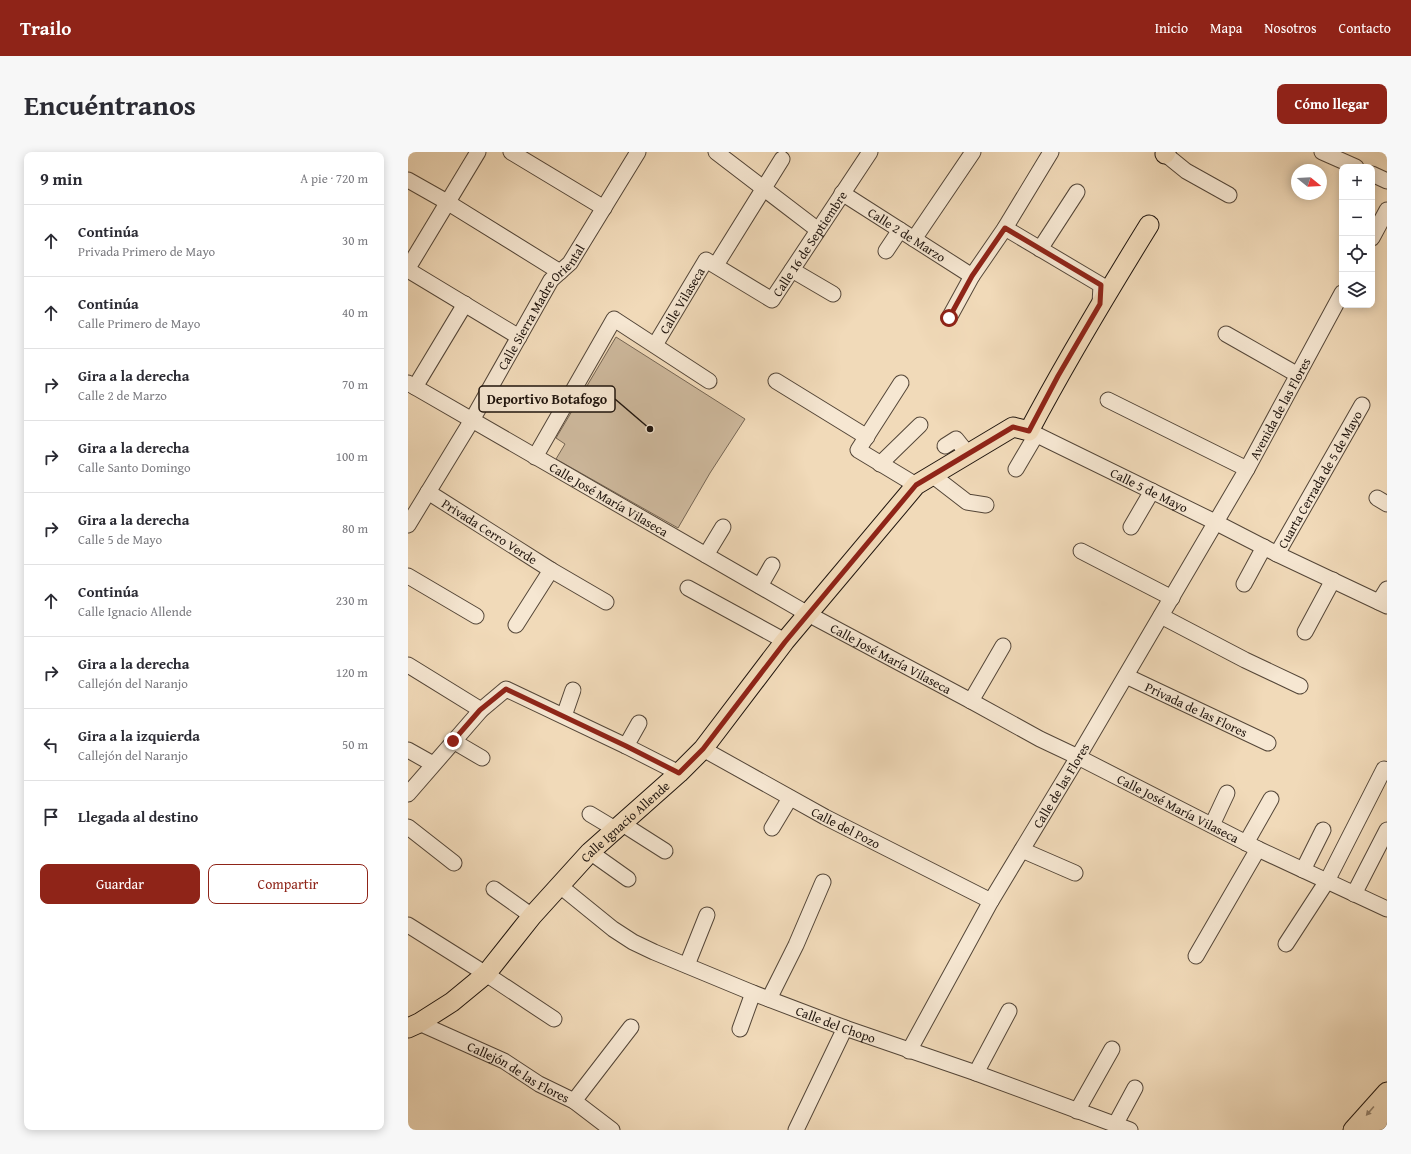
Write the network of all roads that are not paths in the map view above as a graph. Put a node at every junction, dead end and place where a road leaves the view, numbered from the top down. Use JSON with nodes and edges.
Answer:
{"nodes":[{"id":1,"x":478,"y":152,"type":"edge"},
{"id":2,"x":511,"y":152,"type":"edge"},
{"id":3,"x":638,"y":152,"type":"edge"},
{"id":4,"x":870,"y":152,"type":"edge"},
{"id":5,"x":973,"y":152,"type":"edge"},
{"id":6,"x":1051,"y":152,"type":"edge"},
{"id":7,"x":1322,"y":152,"type":"edge"},
{"id":8,"x":1166,"y":153,"type":"edge"},
{"id":9,"x":725,"y":155,"type":"edge"},
{"id":10,"x":782,"y":159,"type":"dead end"},
{"id":11,"x":1349,"y":164,"type":"edge"},
{"id":12,"x":1375,"y":175,"type":"edge"},
{"id":13,"x":408,"y":180,"type":"edge"},
{"id":14,"x":1387,"y":181,"type":"edge"},
{"id":15,"x":764,"y":188,"type":"junction"},
{"id":16,"x":1076,"y":192,"type":"dead end"},
{"id":17,"x":842,"y":193,"type":"junction"},
{"id":18,"x":1229,"y":195,"type":"dead end"},
{"id":19,"x":447,"y":202,"type":"junction"},
{"id":20,"x":604,"y":208,"type":"junction"},
{"id":21,"x":1387,"y":210,"type":"edge"},
{"id":22,"x":1149,"y":225,"type":"dead end"},
{"id":23,"x":1005,"y":228,"type":"junction"},
{"id":24,"x":818,"y":230,"type":"junction"},
{"id":25,"x":900,"y":230,"type":"junction"},
{"id":26,"x":1373,"y":236,"type":"edge"},
{"id":27,"x":914,"y":240,"type":"junction"},
{"id":28,"x":1040,"y":249,"type":"junction"},
{"id":29,"x":886,"y":251,"type":"dead end"},
{"id":30,"x":716,"y":265,"type":"junction"},
{"id":31,"x":408,"y":269,"type":"edge"},
{"id":32,"x":792,"y":270,"type":"junction"},
{"id":33,"x":560,"y":272,"type":"junction"},
{"id":34,"x":972,"y":276,"type":"junction"},
{"id":35,"x":833,"y":294,"type":"dead end"},
{"id":36,"x":1339,"y":299,"type":"edge"},
{"id":37,"x":465,"y":304,"type":"junction"},
{"id":38,"x":1100,"y":304,"type":"junction"},
{"id":39,"x":949,"y":318,"type":"dead end"},
{"id":40,"x":1226,"y":334,"type":"dead end"},
{"id":41,"x":519,"y":337,"type":"junction"},
{"id":42,"x":655,"y":345,"type":"junction"},
{"id":43,"x":1298,"y":375,"type":"junction"},
{"id":44,"x":709,"y":381,"type":"dead end"},
{"id":45,"x":776,"y":381,"type":"dead end"},
{"id":46,"x":901,"y":383,"type":"dead end"},
{"id":47,"x":411,"y":385,"type":"edge"},
{"id":48,"x":1108,"y":400,"type":"dead end"},
{"id":49,"x":1362,"y":405,"type":"dead end"},
{"id":50,"x":472,"y":420,"type":"junction"},
{"id":51,"x":920,"y":425,"type":"dead end"},
{"id":52,"x":1033,"y":433,"type":"junction"},
{"id":53,"x":867,"y":437,"type":"junction"},
{"id":54,"x":945,"y":446,"type":"dead end"},
{"id":55,"x":968,"y":454,"type":"junction"},
{"id":56,"x":535,"y":457,"type":"junction"},
{"id":57,"x":880,"y":464,"type":"junction"},
{"id":58,"x":1016,"y":469,"type":"dead end"},
{"id":59,"x":1247,"y":469,"type":"junction"},
{"id":60,"x":932,"y":475,"type":"junction"},
{"id":61,"x":916,"y":485,"type":"junction"},
{"id":62,"x":1152,"y":491,"type":"junction"},
{"id":63,"x":428,"y":492,"type":"junction"},
{"id":64,"x":986,"y":505,"type":"dead end"},
{"id":65,"x":1216,"y":523,"type":"junction"},
{"id":66,"x":408,"y":525,"type":"edge"},
{"id":67,"x":723,"y":527,"type":"dead end"},
{"id":68,"x":1131,"y":527,"type":"dead end"},
{"id":69,"x":1081,"y":551,"type":"dead end"},
{"id":70,"x":1271,"y":551,"type":"junction"},
{"id":71,"x":706,"y":555,"type":"junction"},
{"id":72,"x":772,"y":565,"type":"dead end"},
{"id":73,"x":551,"y":570,"type":"junction"},
{"id":74,"x":408,"y":576,"type":"edge"},
{"id":75,"x":1333,"y":580,"type":"junction"},
{"id":76,"x":1244,"y":584,"type":"dead end"},
{"id":77,"x":760,"y":586,"type":"junction"},
{"id":78,"x":688,"y":588,"type":"dead end"},
{"id":79,"x":1172,"y":598,"type":"junction"},
{"id":80,"x":1384,"y":599,"type":"edge"},
{"id":81,"x":606,"y":602,"type":"dead end"},
{"id":82,"x":808,"y":614,"type":"junction"},
{"id":83,"x":476,"y":616,"type":"dead end"},
{"id":84,"x":1161,"y":616,"type":"junction"},
{"id":85,"x":516,"y":625,"type":"dead end"},
{"id":86,"x":1305,"y":632,"type":"dead end"},
{"id":87,"x":785,"y":642,"type":"junction"},
{"id":88,"x":1003,"y":646,"type":"dead end"},
{"id":89,"x":408,"y":665,"type":"edge"},
{"id":90,"x":1126,"y":676,"type":"junction"},
{"id":91,"x":1300,"y":686,"type":"dead end"},
{"id":92,"x":573,"y":690,"type":"dead end"},
{"id":93,"x":971,"y":701,"type":"junction"},
{"id":94,"x":480,"y":710,"type":"junction"},
{"id":95,"x":564,"y":716,"type":"junction"},
{"id":96,"x":639,"y":723,"type":"dead end"},
{"id":97,"x":453,"y":741,"type":"junction"},
{"id":98,"x":1268,"y":743,"type":"dead end"},
{"id":99,"x":626,"y":746,"type":"junction"},
{"id":100,"x":703,"y":749,"type":"junction"},
{"id":101,"x":408,"y":750,"type":"edge"},
{"id":102,"x":1078,"y":757,"type":"junction"},
{"id":103,"x":482,"y":758,"type":"dead end"},
{"id":104,"x":433,"y":764,"type":"junction"},
{"id":105,"x":1384,"y":769,"type":"dead end"},
{"id":106,"x":679,"y":773,"type":"junction"},
{"id":107,"x":1227,"y":793,"type":"dead end"},
{"id":108,"x":408,"y":794,"type":"edge"},
{"id":109,"x":790,"y":798,"type":"junction"},
{"id":110,"x":1271,"y":799,"type":"dead end"},
{"id":111,"x":590,"y":814,"type":"dead end"},
{"id":112,"x":1212,"y":825,"type":"junction"},
{"id":113,"x":618,"y":826,"type":"junction"},
{"id":114,"x":408,"y":827,"type":"edge"},
{"id":115,"x":772,"y":828,"type":"dead end"},
{"id":116,"x":1323,"y":830,"type":"dead end"},
{"id":117,"x":1387,"y":830,"type":"edge"},
{"id":118,"x":1252,"y":846,"type":"junction"},
{"id":119,"x":1022,"y":850,"type":"junction"},
{"id":120,"x":590,"y":852,"type":"junction"},
{"id":121,"x":665,"y":852,"type":"dead end"},
{"id":122,"x":454,"y":863,"type":"dead end"},
{"id":123,"x":1303,"y":870,"type":"junction"},
{"id":124,"x":1075,"y":873,"type":"dead end"},
{"id":125,"x":628,"y":879,"type":"dead end"},
{"id":126,"x":1327,"y":881,"type":"junction"},
{"id":127,"x":824,"y":882,"type":"dead end"},
{"id":128,"x":560,"y":886,"type":"junction"},
{"id":129,"x":494,"y":889,"type":"dead end"},
{"id":130,"x":1354,"y":894,"type":"junction"},
{"id":131,"x":991,"y":901,"type":"junction"},
{"id":132,"x":1387,"y":909,"type":"edge"},
{"id":133,"x":532,"y":916,"type":"junction"},
{"id":134,"x":706,"y":916,"type":"dead end"},
{"id":135,"x":408,"y":925,"type":"edge"},
{"id":136,"x":1286,"y":944,"type":"dead end"},
{"id":137,"x":1196,"y":956,"type":"dead end"},
{"id":138,"x":687,"y":965,"type":"junction"},
{"id":139,"x":486,"y":974,"type":"junction"},
{"id":140,"x":753,"y":993,"type":"junction"},
{"id":141,"x":769,"y":999,"type":"junction"},
{"id":142,"x":1009,"y":1011,"type":"dead end"},
{"id":143,"x":554,"y":1019,"type":"dead end"},
{"id":144,"x":412,"y":1025,"type":"edge"},
{"id":145,"x":631,"y":1027,"type":"dead end"},
{"id":146,"x":845,"y":1028,"type":"junction"},
{"id":147,"x":740,"y":1029,"type":"dead end"},
{"id":148,"x":1112,"y":1049,"type":"dead end"},
{"id":149,"x":909,"y":1051,"type":"junction"},
{"id":150,"x":976,"y":1074,"type":"junction"},
{"id":151,"x":1135,"y":1088,"type":"dead end"},
{"id":152,"x":1387,"y":1092,"type":"edge"},
{"id":153,"x":574,"y":1102,"type":"junction"},
{"id":154,"x":1077,"y":1111,"type":"junction"},
{"id":155,"x":1387,"y":1115,"type":"edge"},
{"id":156,"x":1115,"y":1125,"type":"junction"},
{"id":157,"x":607,"y":1129,"type":"edge"},
{"id":158,"x":796,"y":1130,"type":"edge"},
{"id":159,"x":1130,"y":1130,"type":"edge"},
{"id":160,"x":1353,"y":1130,"type":"edge"},
{"id":161,"x":1374,"y":1130,"type":"edge"}],
"edges":[{"from":1,"to":19,"type":"street"},
{"from":2,"to":20,"type":"street"},
{"from":3,"to":20,"type":"street","name":"Calle Sierra Madre Oriental"},
{"from":4,"to":17,"type":"street","name":"Calle 16 de Septiembre"},
{"from":5,"to":27,"type":"street"},
{"from":6,"to":23,"type":"street"},
{"from":7,"to":11,"type":"street"},
{"from":8,"to":18,"type":"street"},
{"from":9,"to":15,"type":"street"},
{"from":10,"to":15,"type":"street","name":"Calle Vilaseca"},
{"from":12,"to":14,"type":"street"},
{"from":13,"to":19,"type":"street"},
{"from":15,"to":24,"type":"street"},
{"from":15,"to":30,"type":"street","name":"Calle Vilaseca"},
{"from":16,"to":28,"type":"street"},
{"from":17,"to":24,"type":"street","name":"Calle 16 de Septiembre"},
{"from":17,"to":25,"type":"street","name":"Calle 2 de Marzo"},
{"from":19,"to":31,"type":"street"},
{"from":19,"to":33,"type":"street"},
{"from":20,"to":33,"type":"street","name":"Calle Sierra Madre Oriental"},
{"from":21,"to":26,"type":"street"},
{"from":22,"to":38,"type":"main road"},
{"from":23,"to":28,"type":"street"},
{"from":23,"to":34,"type":"street"},
{"from":24,"to":32,"type":"street","name":"Calle 16 de Septiembre"},
{"from":25,"to":27,"type":"street","name":"Calle 2 de Marzo"},
{"from":25,"to":29,"type":"street"},
{"from":27,"to":34,"type":"street","name":"Calle 2 de Marzo"},
{"from":28,"to":38,"type":"street"},
{"from":30,"to":32,"type":"street","name":"Calle 16 de Septiembre"},
{"from":30,"to":42,"type":"street","name":"Calle Vilaseca"},
{"from":31,"to":37,"type":"street"},
{"from":32,"to":35,"type":"street"},
{"from":33,"to":41,"type":"street","name":"Calle Sierra Madre Oriental"},
{"from":34,"to":39,"type":"street"},
{"from":36,"to":43,"type":"street","name":"Avenida de las Flores"},
{"from":37,"to":41,"type":"street"},
{"from":37,"to":47,"type":"street"},
{"from":38,"to":52,"type":"main road"},
{"from":40,"to":43,"type":"street"},
{"from":41,"to":50,"type":"street","name":"Calle Sierra Madre Oriental"},
{"from":42,"to":44,"type":"street","name":"Calle Vilaseca"},
{"from":42,"to":56,"type":"street","name":"Calle Vilaseca"},
{"from":43,"to":59,"type":"street","name":"Avenida de las Flores"},
{"from":45,"to":53,"type":"street"},
{"from":46,"to":53,"type":"street"},
{"from":47,"to":50,"type":"street","name":"Calle José María Vilaseca"},
{"from":48,"to":59,"type":"street"},
{"from":49,"to":70,"type":"street","name":"Cuarta Cerrada de 5 de Mayo"},
{"from":50,"to":56,"type":"street","name":"Calle José María Vilaseca"},
{"from":50,"to":63,"type":"street","name":"Calle Sierra Madre Oriental"},
{"from":51,"to":57,"type":"street"},
{"from":52,"to":55,"type":"main road","name":"Calle 5 de Mayo"},
{"from":52,"to":58,"type":"street"},
{"from":52,"to":62,"type":"street","name":"Calle 5 de Mayo"},
{"from":53,"to":57,"type":"street"},
{"from":54,"to":55,"type":"street"},
{"from":55,"to":60,"type":"main road","name":"Calle 5 de Mayo"},
{"from":56,"to":71,"type":"street","name":"Calle José María Vilaseca"},
{"from":57,"to":61,"type":"street"},
{"from":59,"to":65,"type":"street","name":"Avenida de las Flores"},
{"from":60,"to":61,"type":"main road","name":"Calle 5 de Mayo"},
{"from":60,"to":64,"type":"street"},
{"from":61,"to":82,"type":"main road","name":"Calle Ignacio Allende"},
{"from":62,"to":65,"type":"street","name":"Calle 5 de Mayo"},
{"from":62,"to":68,"type":"street"},
{"from":63,"to":66,"type":"street","name":"Calle Sierra Madre Oriental"},
{"from":63,"to":73,"type":"street","name":"Privada Cerro Verde"},
{"from":65,"to":70,"type":"street","name":"Calle 5 de Mayo"},
{"from":65,"to":79,"type":"street","name":"Calle de las Flores"},
{"from":67,"to":71,"type":"street"},
{"from":69,"to":79,"type":"street"},
{"from":70,"to":75,"type":"street","name":"Calle 5 de Mayo"},
{"from":70,"to":76,"type":"street","name":"Cuarta Cerrada de 5 de Mayo"},
{"from":71,"to":77,"type":"street","name":"Calle José María Vilaseca"},
{"from":72,"to":77,"type":"street"},
{"from":73,"to":81,"type":"street","name":"Privada Cerro Verde"},
{"from":73,"to":85,"type":"street","name":"Privada Cerro Verde"},
{"from":74,"to":83,"type":"street"},
{"from":75,"to":80,"type":"street","name":"Calle 5 de Mayo"},
{"from":75,"to":86,"type":"street"},
{"from":77,"to":82,"type":"street","name":"Calle José María Vilaseca"},
{"from":78,"to":87,"type":"street"},
{"from":79,"to":84,"type":"street","name":"Calle de las Flores"},
{"from":82,"to":87,"type":"main road","name":"Calle Ignacio Allende"},
{"from":82,"to":93,"type":"street","name":"Calle José María Vilaseca"},
{"from":84,"to":90,"type":"street","name":"Calle de las Flores"},
{"from":84,"to":91,"type":"street"},
{"from":87,"to":100,"type":"main road","name":"Calle Ignacio Allende"},
{"from":88,"to":93,"type":"street"},
{"from":89,"to":94,"type":"street"},
{"from":90,"to":98,"type":"street","name":"Privada de las Flores"},
{"from":90,"to":102,"type":"street","name":"Calle de las Flores"},
{"from":92,"to":95,"type":"street"},
{"from":93,"to":102,"type":"street","name":"Calle José María Vilaseca"},
{"from":94,"to":95,"type":"street"},
{"from":94,"to":97,"type":"street"},
{"from":95,"to":99,"type":"street"},
{"from":96,"to":99,"type":"street"},
{"from":97,"to":103,"type":"street"},
{"from":97,"to":104,"type":"street"},
{"from":99,"to":106,"type":"street"},
{"from":100,"to":106,"type":"main road","name":"Calle Ignacio Allende"},
{"from":100,"to":109,"type":"street","name":"Calle del Pozo"},
{"from":101,"to":104,"type":"street"},
{"from":102,"to":112,"type":"street","name":"Calle José María Vilaseca"},
{"from":102,"to":119,"type":"street","name":"Calle de las Flores"},
{"from":104,"to":108,"type":"street"},
{"from":105,"to":126,"type":"street"},
{"from":106,"to":113,"type":"main road","name":"Calle Ignacio Allende"},
{"from":107,"to":112,"type":"street"},
{"from":109,"to":115,"type":"street"},
{"from":109,"to":131,"type":"street","name":"Calle del Pozo"},
{"from":110,"to":118,"type":"street"},
{"from":111,"to":113,"type":"street"},
{"from":112,"to":118,"type":"street","name":"Calle José María Vilaseca"},
{"from":113,"to":120,"type":"main road","name":"Calle Ignacio Allende"},
{"from":113,"to":121,"type":"street"},
{"from":114,"to":122,"type":"street"},
{"from":116,"to":123,"type":"street"},
{"from":117,"to":130,"type":"street"},
{"from":118,"to":123,"type":"street","name":"Calle José María Vilaseca"},
{"from":118,"to":137,"type":"street"},
{"from":119,"to":124,"type":"street"},
{"from":119,"to":131,"type":"street","name":"Calle de las Flores"},
{"from":120,"to":125,"type":"street"},
{"from":120,"to":128,"type":"main road","name":"Calle Ignacio Allende"},
{"from":123,"to":126,"type":"street","name":"Calle José María Vilaseca"},
{"from":126,"to":130,"type":"street","name":"Calle José María Vilaseca"},
{"from":126,"to":136,"type":"street"},
{"from":127,"to":141,"type":"street"},
{"from":128,"to":133,"type":"main road","name":"Calle Ignacio Allende"},
{"from":128,"to":138,"type":"street","name":"Calle del Chopo"},
{"from":129,"to":133,"type":"street"},
{"from":130,"to":132,"type":"street","name":"Calle José María Vilaseca"},
{"from":131,"to":149,"type":"street","name":"Calle de las Flores"},
{"from":133,"to":139,"type":"main road","name":"Calle Ignacio Allende"},
{"from":134,"to":138,"type":"street"},
{"from":135,"to":139,"type":"street"},
{"from":138,"to":140,"type":"street","name":"Calle del Chopo"},
{"from":139,"to":143,"type":"street"},
{"from":139,"to":144,"type":"main road","name":"Calle Ignacio Allende"},
{"from":140,"to":141,"type":"street","name":"Calle del Chopo"},
{"from":140,"to":147,"type":"street"},
{"from":141,"to":146,"type":"street","name":"Calle del Chopo"},
{"from":142,"to":150,"type":"street"},
{"from":144,"to":153,"type":"street","name":"Callejón de las Flores"},
{"from":145,"to":153,"type":"street"},
{"from":146,"to":149,"type":"street","name":"Calle del Chopo"},
{"from":146,"to":158,"type":"street"},
{"from":148,"to":154,"type":"street"},
{"from":149,"to":150,"type":"street","name":"Calle del Chopo"},
{"from":150,"to":154,"type":"street","name":"Calle del Chopo"},
{"from":151,"to":156,"type":"street"},
{"from":152,"to":160,"type":"main road","one_way":true},
{"from":153,"to":157,"type":"street","name":"Callejón de las Flores"},
{"from":154,"to":156,"type":"street","name":"Calle del Chopo"},
{"from":155,"to":161,"type":"main road"},
{"from":156,"to":159,"type":"street","name":"Calle del Chopo"}]}
